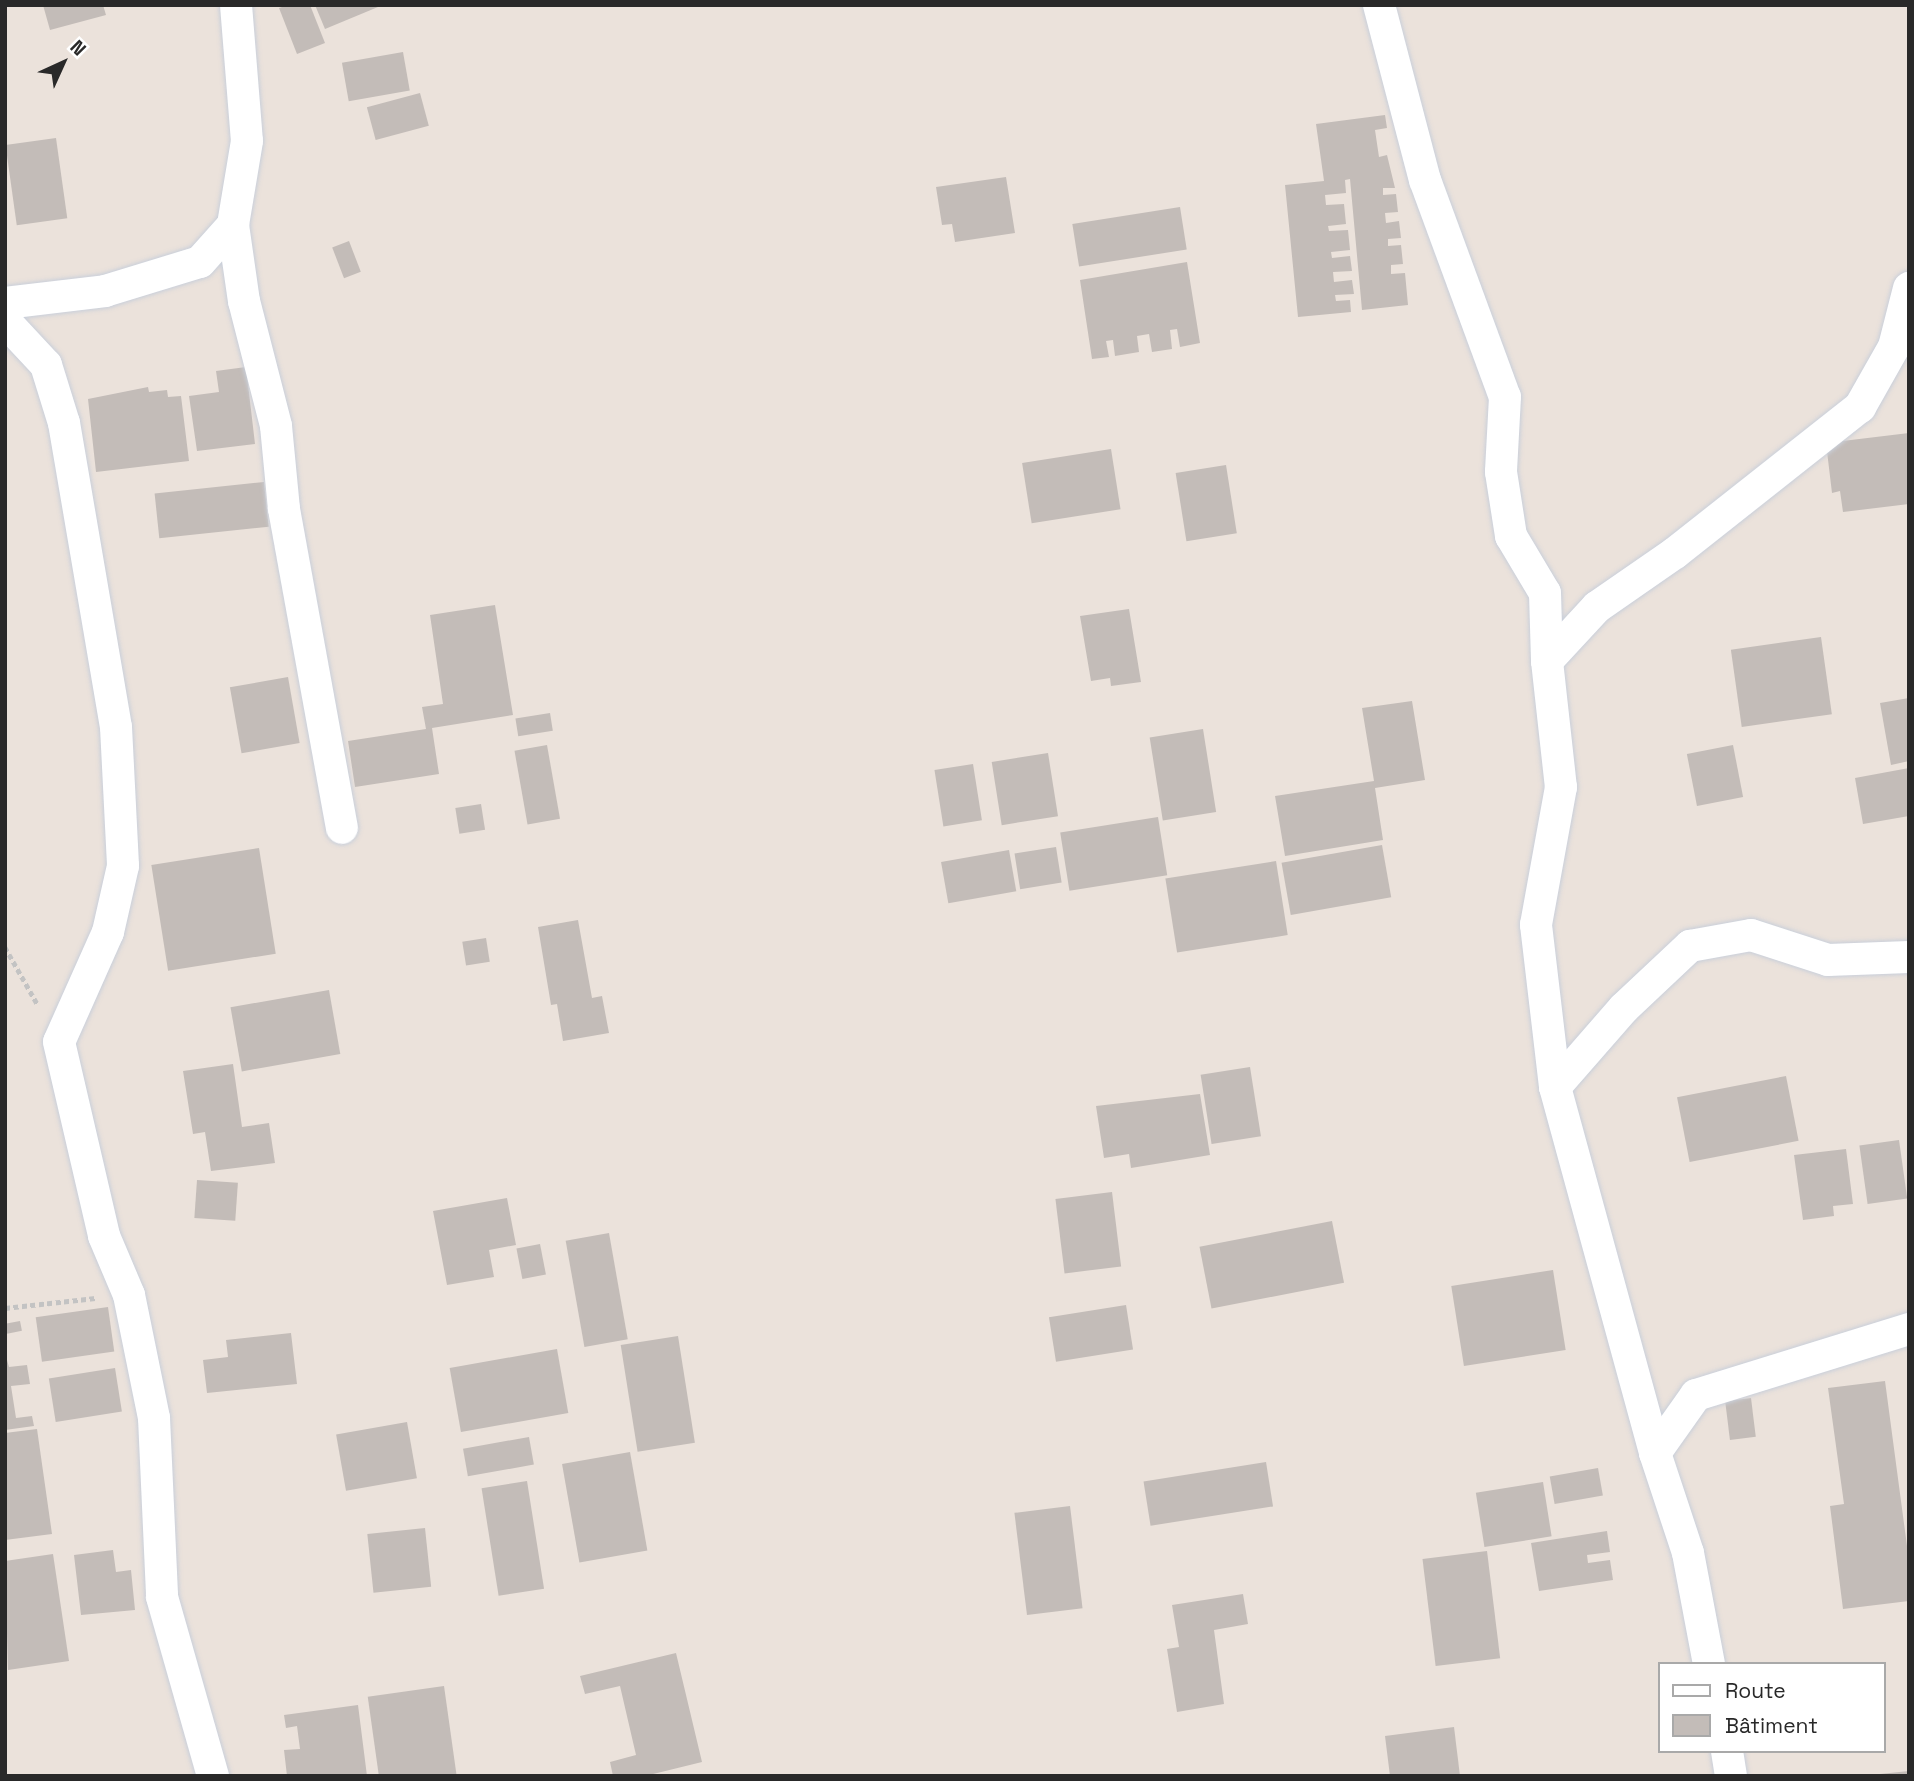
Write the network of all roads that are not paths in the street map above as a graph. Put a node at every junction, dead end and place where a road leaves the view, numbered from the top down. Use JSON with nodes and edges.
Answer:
{"nodes":[{"id":1,"x":236,"y":5,"type":"edge"},
{"id":2,"x":1379,"y":5,"type":"edge"},
{"id":3,"x":233,"y":225,"type":"junction"},
{"id":4,"x":1909,"y":288,"type":"edge"},
{"id":5,"x":5,"y":303,"type":"edge"},
{"id":6,"x":5,"y":321,"type":"edge"},
{"id":7,"x":1546,"y":662,"type":"junction"},
{"id":8,"x":342,"y":828,"type":"dead end"},
{"id":9,"x":1909,"y":957,"type":"edge"},
{"id":10,"x":1555,"y":1087,"type":"junction"},
{"id":11,"x":1909,"y":1329,"type":"edge"},
{"id":12,"x":1655,"y":1453,"type":"junction"},
{"id":13,"x":1709,"y":1662,"type":"edge"},
{"id":14,"x":1727,"y":1753,"type":"edge"},
{"id":15,"x":213,"y":1776,"type":"edge"},
{"id":16,"x":1731,"y":1776,"type":"edge"}],
"edges":[{"from":1,"to":3,"type":"street"},
{"from":2,"to":7,"type":"street"},
{"from":3,"to":5,"type":"street"},
{"from":3,"to":8,"type":"street"},
{"from":4,"to":7,"type":"street"},
{"from":6,"to":15,"type":"street"},
{"from":7,"to":10,"type":"street"},
{"from":9,"to":10,"type":"street"},
{"from":10,"to":12,"type":"street"},
{"from":11,"to":12,"type":"street"},
{"from":12,"to":13,"type":"street"},
{"from":14,"to":16,"type":"street"}]}
